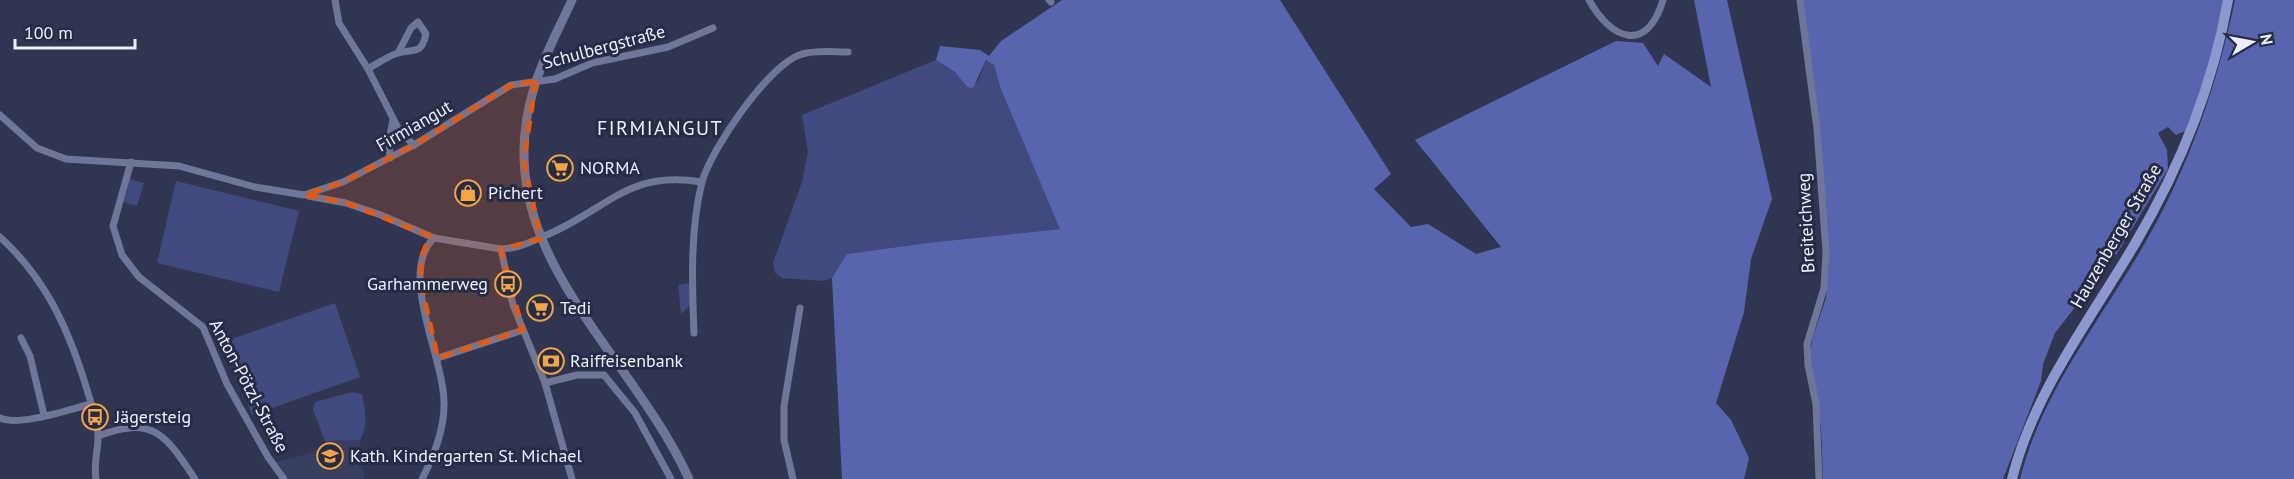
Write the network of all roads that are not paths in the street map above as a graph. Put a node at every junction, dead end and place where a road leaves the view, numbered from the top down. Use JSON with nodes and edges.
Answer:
{"nodes":[{"id":1,"x":335,"y":0,"type":"edge"},
{"id":2,"x":1589,"y":0,"type":"edge"},
{"id":3,"x":1663,"y":0,"type":"edge"},
{"id":4,"x":1800,"y":0,"type":"edge"},
{"id":5,"x":2228,"y":0,"type":"edge"},
{"id":6,"x":569,"y":2,"type":"edge"},
{"id":7,"x":713,"y":28,"type":"dead end"},
{"id":8,"x":848,"y":52,"type":"dead end"},
{"id":9,"x":398,"y":53,"type":"junction"},
{"id":10,"x":368,"y":69,"type":"junction"},
{"id":11,"x":536,"y":81,"type":"junction"},
{"id":12,"x":0,"y":114,"type":"edge"},
{"id":13,"x":393,"y":120,"type":"junction"},
{"id":14,"x":414,"y":145,"type":"junction"},
{"id":15,"x":390,"y":158,"type":"junction"},
{"id":16,"x":131,"y":162,"type":"junction"},
{"id":17,"x":702,"y":182,"type":"junction"},
{"id":18,"x":304,"y":195,"type":"junction"},
{"id":19,"x":0,"y":237,"type":"edge"},
{"id":20,"x":434,"y":238,"type":"junction"},
{"id":21,"x":541,"y":239,"type":"junction"},
{"id":22,"x":501,"y":249,"type":"junction"},
{"id":23,"x":800,"y":308,"type":"dead end"},
{"id":24,"x":523,"y":330,"type":"junction"},
{"id":25,"x":694,"y":333,"type":"dead end"},
{"id":26,"x":21,"y":338,"type":"dead end"},
{"id":27,"x":438,"y":358,"type":"junction"},
{"id":28,"x":545,"y":383,"type":"junction"},
{"id":29,"x":91,"y":404,"type":"junction"},
{"id":30,"x":44,"y":415,"type":"junction"},
{"id":31,"x":0,"y":418,"type":"edge"},
{"id":32,"x":98,"y":436,"type":"junction"},
{"id":33,"x":96,"y":479,"type":"edge"},
{"id":34,"x":195,"y":479,"type":"edge"},
{"id":35,"x":285,"y":479,"type":"edge"},
{"id":36,"x":422,"y":479,"type":"edge"},
{"id":37,"x":572,"y":479,"type":"edge"},
{"id":38,"x":671,"y":479,"type":"edge"},
{"id":39,"x":688,"y":479,"type":"edge"},
{"id":40,"x":793,"y":479,"type":"edge"},
{"id":41,"x":1819,"y":479,"type":"edge"},
{"id":42,"x":2012,"y":479,"type":"edge"}],
"edges":[{"from":1,"to":10,"type":"street"},
{"from":2,"to":3,"type":"street"},
{"from":4,"to":41,"type":"street","name":"Breiteichweg"},
{"from":5,"to":42,"type":"main road","name":"Hauzenberger Straße"},
{"from":6,"to":11,"type":"street","name":"Schulbergstraße"},
{"from":7,"to":11,"type":"street","name":"Schulbergstraße"},
{"from":8,"to":17,"type":"street"},
{"from":9,"to":9,"type":"street"},
{"from":9,"to":10,"type":"street"},
{"from":10,"to":13,"type":"street"},
{"from":11,"to":14,"type":"street","name":"Firmiangut"},
{"from":11,"to":21,"type":"street","name":"Schulbergstraße"},
{"from":12,"to":16,"type":"street","name":"Firmiangut"},
{"from":13,"to":14,"type":"street"},
{"from":13,"to":15,"type":"street"},
{"from":14,"to":15,"type":"street","name":"Firmiangut"},
{"from":15,"to":18,"type":"street","name":"Firmiangut"},
{"from":16,"to":18,"type":"street","name":"Firmiangut"},
{"from":16,"to":35,"type":"street","name":"Anton-Pötzl-Straße"},
{"from":17,"to":21,"type":"street"},
{"from":17,"to":25,"type":"street"},
{"from":18,"to":20,"type":"street","name":"Firmiangut"},
{"from":19,"to":29,"type":"street"},
{"from":20,"to":22,"type":"street","name":"Firmiangut"},
{"from":20,"to":27,"type":"street"},
{"from":21,"to":22,"type":"street"},
{"from":21,"to":39,"type":"street","name":"Schulbergstraße"},
{"from":22,"to":24,"type":"street"},
{"from":23,"to":40,"type":"street"},
{"from":24,"to":27,"type":"street"},
{"from":24,"to":28,"type":"street"},
{"from":26,"to":30,"type":"street"},
{"from":27,"to":36,"type":"street"},
{"from":28,"to":37,"type":"street"},
{"from":28,"to":38,"type":"street"},
{"from":29,"to":30,"type":"street"},
{"from":29,"to":32,"type":"street"},
{"from":30,"to":31,"type":"street"},
{"from":32,"to":33,"type":"street"},
{"from":32,"to":34,"type":"street"}]}
